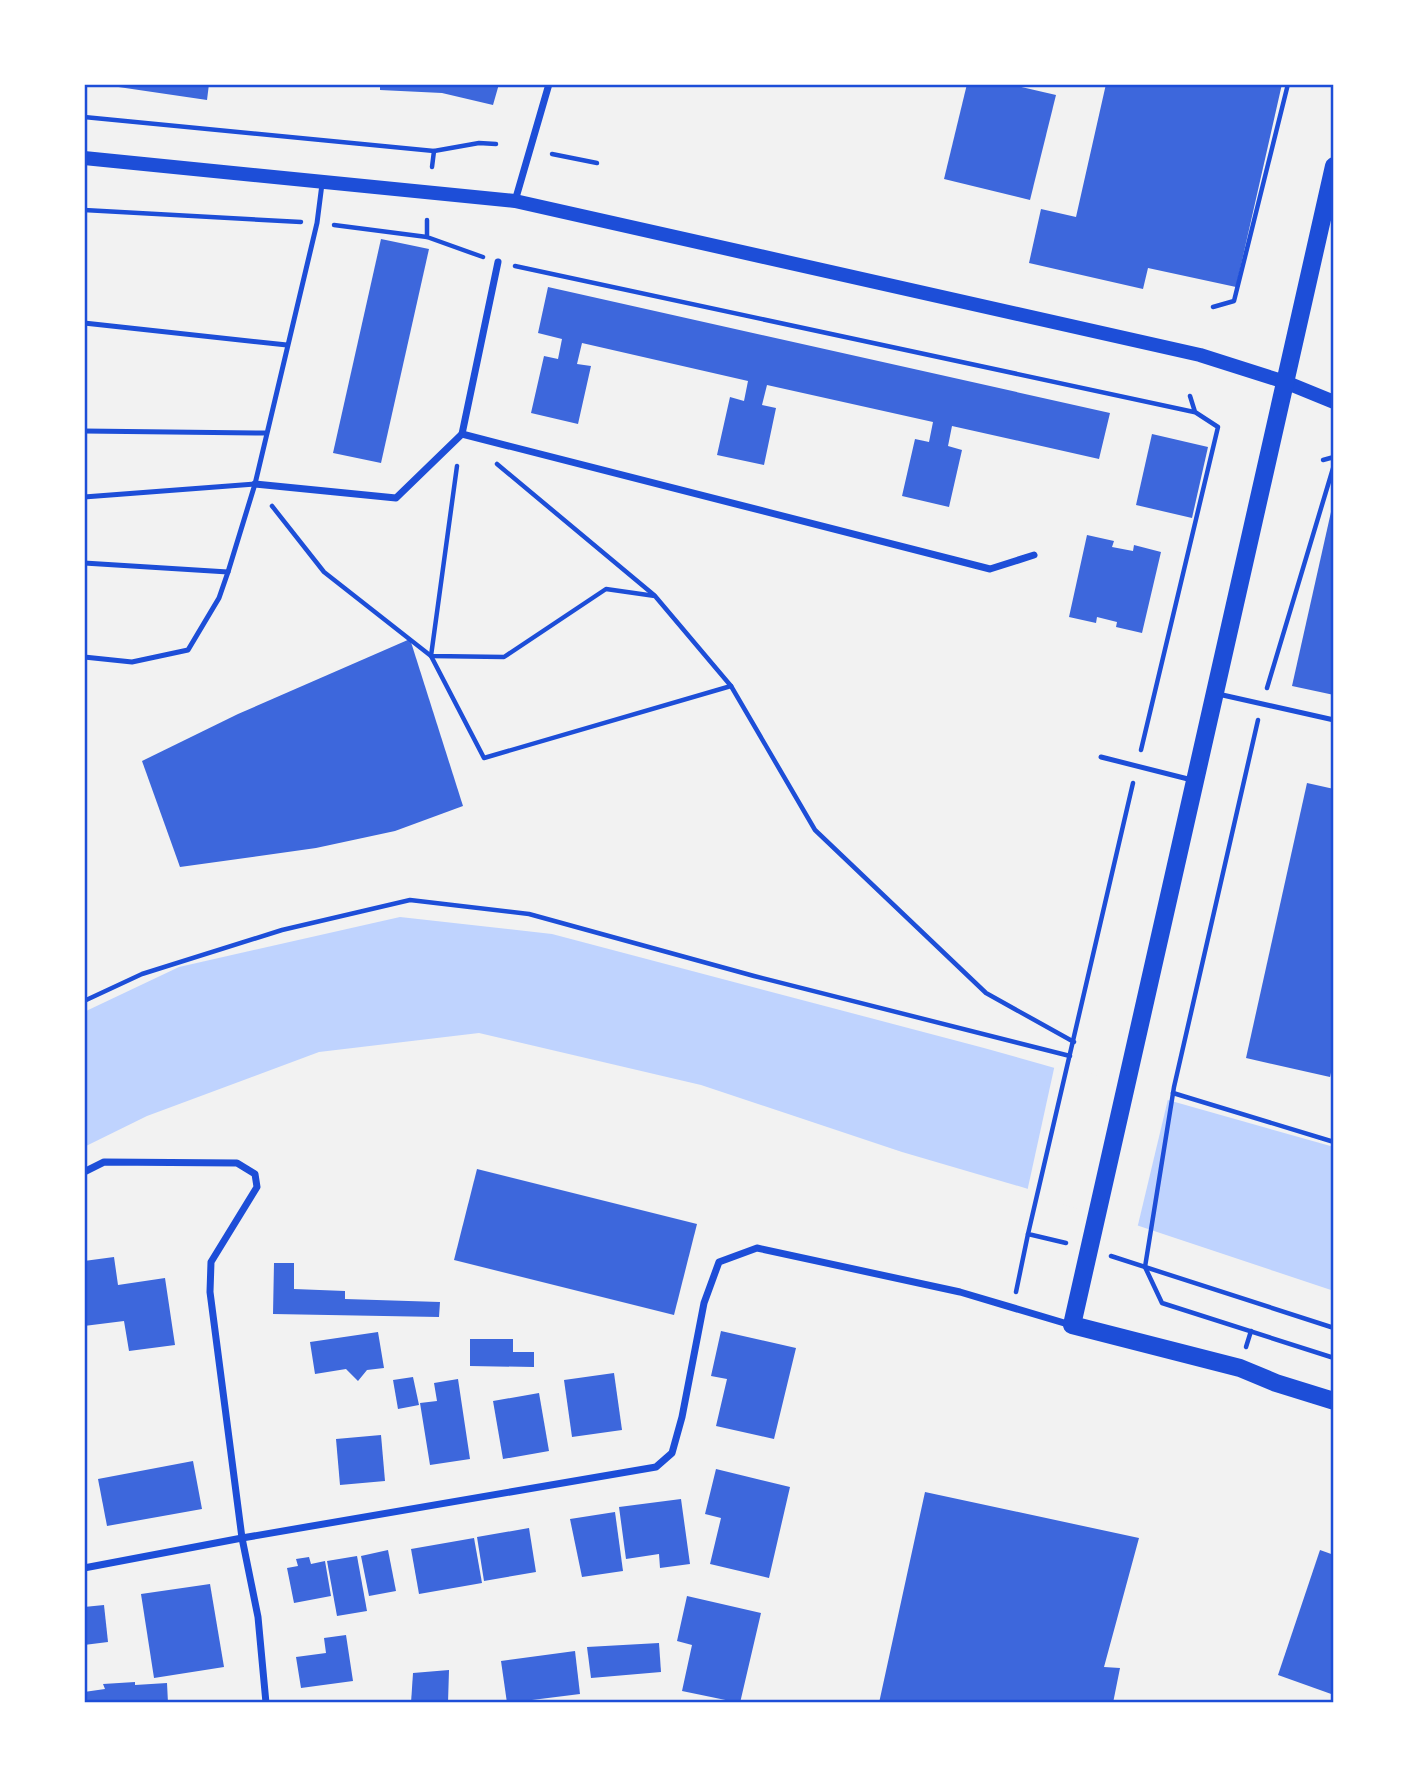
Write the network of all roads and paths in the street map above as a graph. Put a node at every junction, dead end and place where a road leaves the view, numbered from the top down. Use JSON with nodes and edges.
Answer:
{"nodes":[{"id":1,"x":549,"y":84,"type":"edge"},
{"id":2,"x":1287,"y":84,"type":"edge"},
{"id":3,"x":84,"y":117,"type":"edge"},
{"id":4,"x":496,"y":144,"type":"dead end"},
{"id":5,"x":434,"y":151,"type":"junction"},
{"id":6,"x":552,"y":154,"type":"dead end"},
{"id":7,"x":84,"y":158,"type":"edge"},
{"id":8,"x":597,"y":163,"type":"dead end"},
{"id":9,"x":1334,"y":166,"type":"edge"},
{"id":10,"x":432,"y":167,"type":"dead end"},
{"id":11,"x":323,"y":181,"type":"junction"},
{"id":12,"x":515,"y":201,"type":"junction"},
{"id":13,"x":84,"y":210,"type":"edge"},
{"id":14,"x":427,"y":220,"type":"dead end"},
{"id":15,"x":317,"y":223,"type":"junction"},
{"id":16,"x":427,"y":237,"type":"junction"},
{"id":17,"x":498,"y":262,"type":"junction"},
{"id":18,"x":1213,"y":307,"type":"dead end"},
{"id":19,"x":84,"y":323,"type":"edge"},
{"id":20,"x":286,"y":345,"type":"junction"},
{"id":21,"x":1285,"y":382,"type":"junction"},
{"id":22,"x":1190,"y":396,"type":"dead end"},
{"id":23,"x":1334,"y":402,"type":"edge"},
{"id":24,"x":1195,"y":412,"type":"junction"},
{"id":25,"x":84,"y":431,"type":"edge"},
{"id":26,"x":265,"y":433,"type":"junction"},
{"id":27,"x":462,"y":434,"type":"junction"},
{"id":28,"x":1334,"y":457,"type":"edge"},
{"id":29,"x":1323,"y":460,"type":"dead end"},
{"id":30,"x":1334,"y":465,"type":"edge"},
{"id":31,"x":255,"y":484,"type":"junction"},
{"id":32,"x":84,"y":497,"type":"edge"},
{"id":33,"x":1034,"y":555,"type":"dead end"},
{"id":34,"x":84,"y":563,"type":"edge"},
{"id":35,"x":228,"y":572,"type":"junction"},
{"id":36,"x":655,"y":596,"type":"junction"},
{"id":37,"x":431,"y":656,"type":"junction"},
{"id":38,"x":84,"y":657,"type":"edge"},
{"id":39,"x":731,"y":686,"type":"junction"},
{"id":40,"x":1215,"y":693,"type":"junction"},
{"id":41,"x":1262,"y":704,"type":"junction"},
{"id":42,"x":1334,"y":720,"type":"edge"},
{"id":43,"x":1101,"y":757,"type":"dead end"},
{"id":44,"x":1137,"y":766,"type":"junction"},
{"id":45,"x":1195,"y":781,"type":"junction"},
{"id":46,"x":84,"y":1001,"type":"edge"},
{"id":47,"x":1074,"y":1042,"type":"junction"},
{"id":48,"x":1070,"y":1058,"type":"junction"},
{"id":49,"x":1173,"y":1090,"type":"junction"},
{"id":50,"x":1334,"y":1142,"type":"edge"},
{"id":51,"x":84,"y":1172,"type":"edge"},
{"id":52,"x":1028,"y":1234,"type":"junction"},
{"id":53,"x":1089,"y":1249,"type":"junction"},
{"id":54,"x":1145,"y":1267,"type":"junction"},
{"id":55,"x":1013,"y":1308,"type":"junction"},
{"id":56,"x":1072,"y":1325,"type":"junction"},
{"id":57,"x":1334,"y":1328,"type":"edge"},
{"id":58,"x":1334,"y":1358,"type":"edge"},
{"id":59,"x":1332,"y":1403,"type":"edge"},
{"id":60,"x":242,"y":1538,"type":"junction"},
{"id":61,"x":84,"y":1568,"type":"edge"},
{"id":62,"x":266,"y":1703,"type":"edge"}],
"edges":[{"from":1,"to":12,"type":"street"},
{"from":2,"to":18,"type":"path"},
{"from":3,"to":5,"type":"path"},
{"from":4,"to":5,"type":"path"},
{"from":5,"to":10,"type":"path"},
{"from":6,"to":8,"type":"path"},
{"from":7,"to":11,"type":"main road"},
{"from":9,"to":21,"type":"main road"},
{"from":11,"to":12,"type":"main road"},
{"from":11,"to":15,"type":"lane"},
{"from":12,"to":21,"type":"main road"},
{"from":13,"to":15,"type":"path"},
{"from":14,"to":16,"type":"path"},
{"from":15,"to":16,"type":"path"},
{"from":15,"to":20,"type":"lane"},
{"from":16,"to":17,"type":"path"},
{"from":17,"to":24,"type":"path"},
{"from":17,"to":27,"type":"street"},
{"from":19,"to":20,"type":"lane"},
{"from":20,"to":26,"type":"lane"},
{"from":21,"to":23,"type":"main road"},
{"from":21,"to":40,"type":"main road"},
{"from":22,"to":24,"type":"path"},
{"from":24,"to":44,"type":"path"},
{"from":25,"to":26,"type":"lane"},
{"from":26,"to":31,"type":"lane"},
{"from":27,"to":31,"type":"street"},
{"from":27,"to":33,"type":"street"},
{"from":27,"to":36,"type":"path"},
{"from":27,"to":37,"type":"path"},
{"from":28,"to":29,"type":"path"},
{"from":30,"to":41,"type":"path"},
{"from":31,"to":32,"type":"lane"},
{"from":31,"to":35,"type":"lane"},
{"from":31,"to":37,"type":"path"},
{"from":34,"to":35,"type":"lane"},
{"from":35,"to":38,"type":"lane"},
{"from":36,"to":37,"type":"path"},
{"from":36,"to":39,"type":"path"},
{"from":37,"to":39,"type":"path"},
{"from":39,"to":47,"type":"path"},
{"from":40,"to":41,"type":"lane"},
{"from":40,"to":45,"type":"main road"},
{"from":41,"to":42,"type":"lane"},
{"from":41,"to":49,"type":"path"},
{"from":43,"to":44,"type":"lane"},
{"from":44,"to":45,"type":"lane"},
{"from":44,"to":47,"type":"path"},
{"from":45,"to":53,"type":"main road"},
{"from":46,"to":48,"type":"path"},
{"from":47,"to":48,"type":"path"},
{"from":48,"to":52,"type":"path"},
{"from":49,"to":50,"type":"path"},
{"from":49,"to":54,"type":"path"},
{"from":51,"to":60,"type":"street"},
{"from":52,"to":53,"type":"path"},
{"from":52,"to":55,"type":"path"},
{"from":53,"to":54,"type":"path"},
{"from":53,"to":56,"type":"main road"},
{"from":54,"to":57,"type":"path"},
{"from":54,"to":58,"type":"path"},
{"from":55,"to":56,"type":"street"},
{"from":55,"to":60,"type":"street"},
{"from":56,"to":59,"type":"main road"},
{"from":60,"to":61,"type":"street"},
{"from":60,"to":62,"type":"street"}]}
